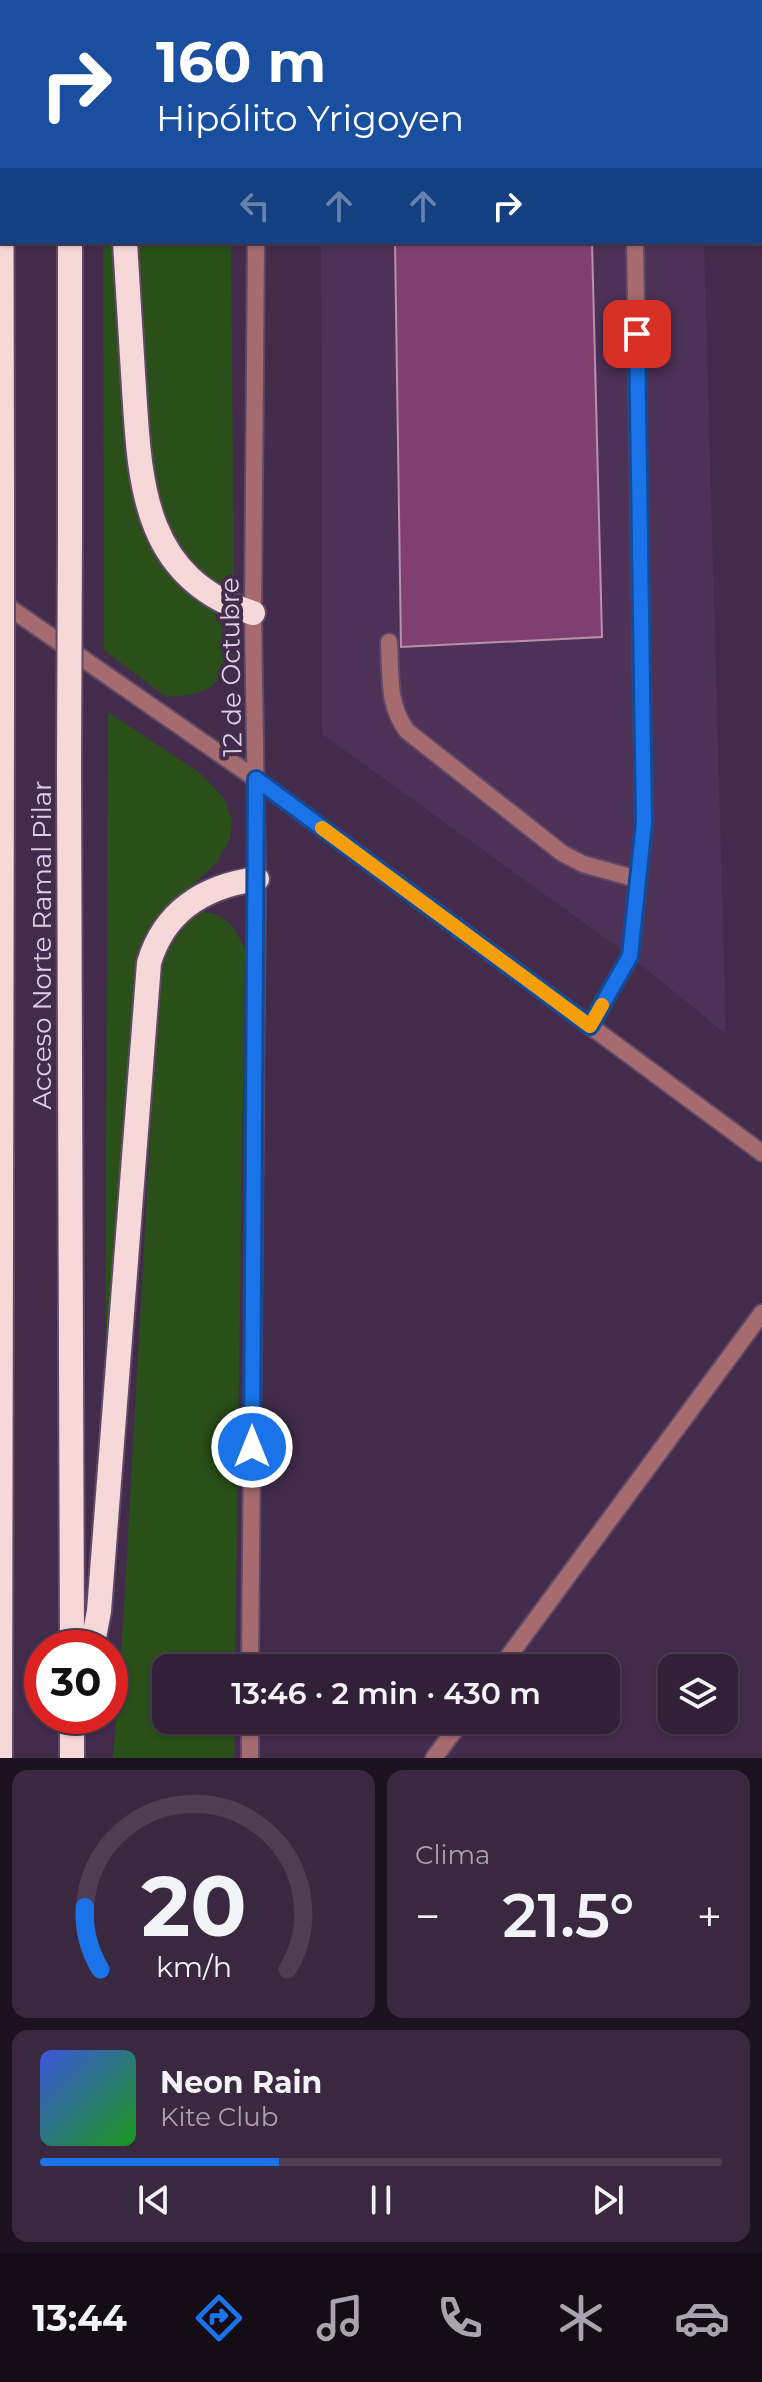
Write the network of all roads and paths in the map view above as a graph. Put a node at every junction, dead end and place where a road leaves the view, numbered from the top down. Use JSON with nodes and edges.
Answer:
{"nodes":[{"id":1,"x":2,"y":244,"type":"edge"},
{"id":2,"x":70,"y":244,"type":"edge"},
{"id":3,"x":125,"y":244,"type":"edge"},
{"id":4,"x":256,"y":244,"type":"edge"},
{"id":5,"x":635,"y":244,"type":"edge"},
{"id":6,"x":0,"y":601,"type":"edge"},
{"id":7,"x":253,"y":613,"type":"junction"},
{"id":8,"x":389,"y":642,"type":"dead end"},
{"id":9,"x":256,"y":779,"type":"junction"},
{"id":10,"x":257,"y":879,"type":"junction"},
{"id":11,"x":637,"y":879,"type":"junction"},
{"id":12,"x":590,"y":1026,"type":"junction"},
{"id":13,"x":762,"y":1153,"type":"edge"},
{"id":14,"x":762,"y":1313,"type":"edge"},
{"id":15,"x":0,"y":1595,"type":"edge"},
{"id":16,"x":72,"y":1630,"type":"edge"},
{"id":17,"x":95,"y":1630,"type":"edge"},
{"id":18,"x":250,"y":1654,"type":"edge"},
{"id":19,"x":510,"y":1654,"type":"edge"},
{"id":20,"x":72,"y":1734,"type":"edge"},
{"id":21,"x":76,"y":1734,"type":"edge"},
{"id":22,"x":250,"y":1734,"type":"edge"},
{"id":23,"x":452,"y":1734,"type":"edge"},
{"id":24,"x":72,"y":1756,"type":"edge"},
{"id":25,"x":0,"y":1758,"type":"edge"},
{"id":26,"x":250,"y":1758,"type":"edge"},
{"id":27,"x":434,"y":1758,"type":"edge"}],
"edges":[{"from":1,"to":15,"type":"highway","name":"Acceso Norte Ramal Pilar","bridge":true},
{"from":2,"to":16,"type":"highway","name":"Acceso Norte Ramal Pilar","bridge":true},
{"from":3,"to":7,"type":"highway"},
{"from":4,"to":7,"type":"street","name":"12 de Octubre"},
{"from":5,"to":11,"type":"street"},
{"from":6,"to":9,"type":"street"},
{"from":7,"to":9,"type":"street","name":"12 de Octubre"},
{"from":8,"to":11,"type":"street"},
{"from":9,"to":10,"type":"street","name":"12 de Octubre"},
{"from":9,"to":12,"type":"street"},
{"from":10,"to":17,"type":"highway"},
{"from":10,"to":18,"type":"street","name":"12 de Octubre"},
{"from":11,"to":12,"type":"street"},
{"from":12,"to":13,"type":"street"},
{"from":14,"to":19,"type":"street"},
{"from":15,"to":25,"type":"highway","name":"Acceso Norte Ramal Pilar"},
{"from":20,"to":24,"type":"highway"},
{"from":21,"to":24,"type":"highway"},
{"from":22,"to":26,"type":"street"},
{"from":23,"to":27,"type":"street"}]}
